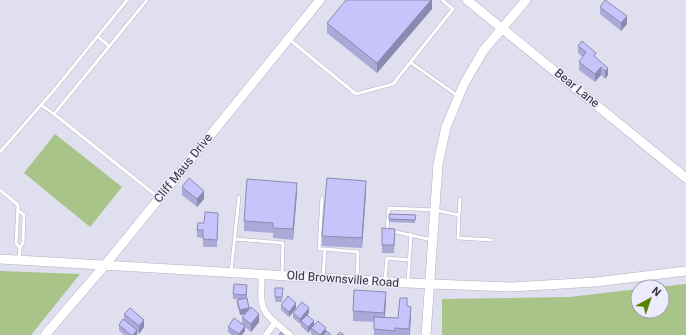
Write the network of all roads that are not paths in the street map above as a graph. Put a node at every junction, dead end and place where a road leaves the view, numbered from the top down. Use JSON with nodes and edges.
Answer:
{"nodes":[{"id":1,"x":127,"y":0,"type":"edge"},
{"id":2,"x":147,"y":0,"type":"edge"},
{"id":3,"x":320,"y":0,"type":"edge"},
{"id":4,"x":442,"y":0,"type":"edge"},
{"id":5,"x":467,"y":0,"type":"edge"},
{"id":6,"x":526,"y":0,"type":"edge"},
{"id":7,"x":503,"y":28,"type":"junction"},
{"id":8,"x":98,"y":37,"type":"junction"},
{"id":9,"x":289,"y":38,"type":"junction"},
{"id":10,"x":109,"y":46,"type":"junction"},
{"id":11,"x":410,"y":62,"type":"junction"},
{"id":12,"x":459,"y":97,"type":"junction"},
{"id":13,"x":41,"y":105,"type":"junction"},
{"id":14,"x":54,"y":114,"type":"junction"},
{"id":15,"x":0,"y":152,"type":"edge"},
{"id":16,"x":686,"y":178,"type":"edge"},
{"id":17,"x":0,"y":190,"type":"edge"},
{"id":18,"x":239,"y":197,"type":"dead end"},
{"id":19,"x":159,"y":198,"type":"junction"},
{"id":20,"x":322,"y":198,"type":"dead end"},
{"id":21,"x":460,"y":199,"type":"dead end"},
{"id":22,"x":435,"y":210,"type":"junction"},
{"id":23,"x":19,"y":211,"type":"junction"},
{"id":24,"x":459,"y":215,"type":"junction"},
{"id":25,"x":17,"y":228,"type":"junction"},
{"id":26,"x":24,"y":228,"type":"junction"},
{"id":27,"x":411,"y":234,"type":"junction"},
{"id":28,"x":234,"y":239,"type":"junction"},
{"id":29,"x":434,"y":240,"type":"junction"},
{"id":30,"x":492,"y":240,"type":"dead end"},
{"id":31,"x":20,"y":248,"type":"junction"},
{"id":32,"x":325,"y":249,"type":"junction"},
{"id":33,"x":0,"y":259,"type":"edge"},
{"id":34,"x":19,"y":260,"type":"junction"},
{"id":35,"x":409,"y":260,"type":"junction"},
{"id":36,"x":105,"y":265,"type":"junction"},
{"id":37,"x":686,"y":271,"type":"edge"},
{"id":38,"x":231,"y":272,"type":"junction"},
{"id":39,"x":262,"y":273,"type":"junction"},
{"id":40,"x":282,"y":274,"type":"junction"},
{"id":41,"x":323,"y":277,"type":"junction"},
{"id":42,"x":357,"y":279,"type":"junction"},
{"id":43,"x":385,"y":281,"type":"junction"},
{"id":44,"x":408,"y":283,"type":"junction"},
{"id":45,"x":431,"y":284,"type":"junction"},
{"id":46,"x":276,"y":323,"type":"junction"},
{"id":47,"x":45,"y":335,"type":"edge"},
{"id":48,"x":266,"y":335,"type":"edge"},
{"id":49,"x":290,"y":335,"type":"edge"},
{"id":50,"x":426,"y":335,"type":"edge"}],
"edges":[{"from":1,"to":8,"type":"lane"},
{"from":2,"to":10,"type":"lane"},
{"from":3,"to":9,"type":"street","name":"Cliff Maus Drive"},
{"from":4,"to":11,"type":"lane"},
{"from":5,"to":7,"type":"street","name":"Bear Lane"},
{"from":6,"to":7,"type":"street"},
{"from":7,"to":12,"type":"street"},
{"from":7,"to":16,"type":"street","name":"Bear Lane"},
{"from":8,"to":10,"type":"lane"},
{"from":8,"to":13,"type":"lane"},
{"from":9,"to":11,"type":"lane"},
{"from":9,"to":19,"type":"street","name":"Cliff Maus Drive"},
{"from":10,"to":14,"type":"lane"},
{"from":11,"to":12,"type":"lane"},
{"from":12,"to":22,"type":"street"},
{"from":13,"to":14,"type":"lane"},
{"from":13,"to":15,"type":"lane"},
{"from":14,"to":19,"type":"lane"},
{"from":17,"to":23,"type":"lane"},
{"from":18,"to":28,"type":"lane"},
{"from":19,"to":36,"type":"street","name":"Cliff Maus Drive"},
{"from":20,"to":32,"type":"lane"},
{"from":21,"to":24,"type":"lane"},
{"from":22,"to":24,"type":"lane"},
{"from":22,"to":27,"type":"lane"},
{"from":22,"to":29,"type":"street"},
{"from":23,"to":25,"type":"lane"},
{"from":23,"to":26,"type":"lane"},
{"from":24,"to":30,"type":"lane"},
{"from":25,"to":26,"type":"lane"},
{"from":25,"to":31,"type":"lane"},
{"from":26,"to":31,"type":"lane"},
{"from":27,"to":29,"type":"lane"},
{"from":27,"to":35,"type":"lane"},
{"from":28,"to":38,"type":"lane"},
{"from":28,"to":40,"type":"lane"},
{"from":29,"to":45,"type":"street"},
{"from":31,"to":34,"type":"lane"},
{"from":32,"to":41,"type":"lane"},
{"from":32,"to":42,"type":"lane"},
{"from":33,"to":34,"type":"street","name":"Old Brownsville Road"},
{"from":34,"to":36,"type":"street","name":"Old Brownsville Road"},
{"from":35,"to":43,"type":"lane"},
{"from":35,"to":44,"type":"lane"},
{"from":36,"to":38,"type":"street","name":"Old Brownsville Road"},
{"from":36,"to":47,"type":"street","name":"Cliff Maus Drive"},
{"from":37,"to":45,"type":"street","name":"Old Brownsville Road"},
{"from":38,"to":39,"type":"street","name":"Old Brownsville Road"},
{"from":39,"to":40,"type":"street","name":"Old Brownsville Road"},
{"from":39,"to":46,"type":"street"},
{"from":40,"to":41,"type":"street","name":"Old Brownsville Road"},
{"from":41,"to":42,"type":"street","name":"Old Brownsville Road"},
{"from":42,"to":43,"type":"street","name":"Old Brownsville Road"},
{"from":43,"to":44,"type":"street","name":"Old Brownsville Road"},
{"from":44,"to":45,"type":"street","name":"Old Brownsville Road"},
{"from":45,"to":50,"type":"street"},
{"from":46,"to":48,"type":"street"},
{"from":46,"to":49,"type":"street"}]}
